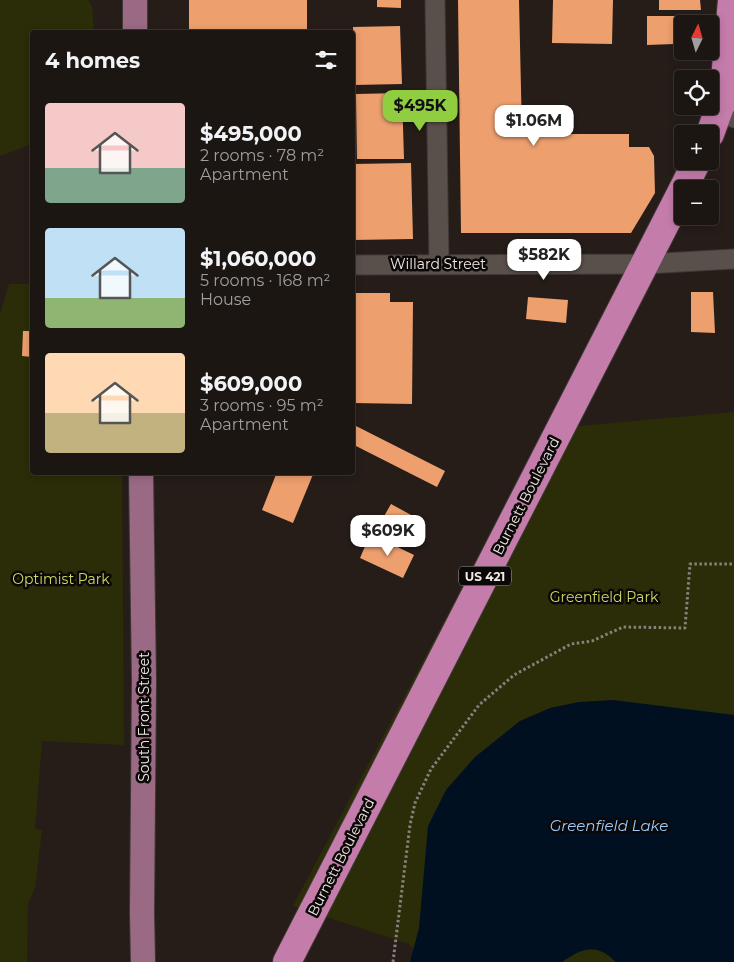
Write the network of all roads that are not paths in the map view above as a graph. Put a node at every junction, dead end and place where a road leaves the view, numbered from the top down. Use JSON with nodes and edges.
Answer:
{"nodes":[{"id":1,"x":134,"y":0,"type":"edge"},
{"id":2,"x":435,"y":0,"type":"edge"},
{"id":3,"x":732,"y":0,"type":"edge"},
{"id":4,"x":135,"y":30,"type":"edge"},
{"id":5,"x":734,"y":64,"type":"edge"},
{"id":6,"x":729,"y":110,"type":"edge"},
{"id":7,"x":717,"y":125,"type":"edge"},
{"id":8,"x":674,"y":208,"type":"edge"},
{"id":9,"x":734,"y":259,"type":"edge"},
{"id":10,"x":439,"y":264,"type":"junction"},
{"id":11,"x":646,"y":264,"type":"junction"},
{"id":12,"x":355,"y":265,"type":"edge"},
{"id":13,"x":141,"y":475,"type":"edge"},
{"id":14,"x":143,"y":962,"type":"edge"},
{"id":15,"x":287,"y":962,"type":"edge"}],
"edges":[{"from":1,"to":4,"type":"main road"},
{"from":2,"to":10,"type":"street"},
{"from":3,"to":6,"type":"highway"},
{"from":5,"to":6,"type":"highway"},
{"from":6,"to":7,"type":"highway"},
{"from":8,"to":11,"type":"highway","name":"Burnett Boulevard","number":"US 421"},
{"from":9,"to":11,"type":"street","name":"Willard Street"},
{"from":10,"to":11,"type":"street","name":"Willard Street"},
{"from":10,"to":12,"type":"street","name":"Willard Street"},
{"from":11,"to":15,"type":"highway","name":"Burnett Boulevard","number":"US 421"},
{"from":13,"to":14,"type":"main road","name":"South Front Street"}]}
